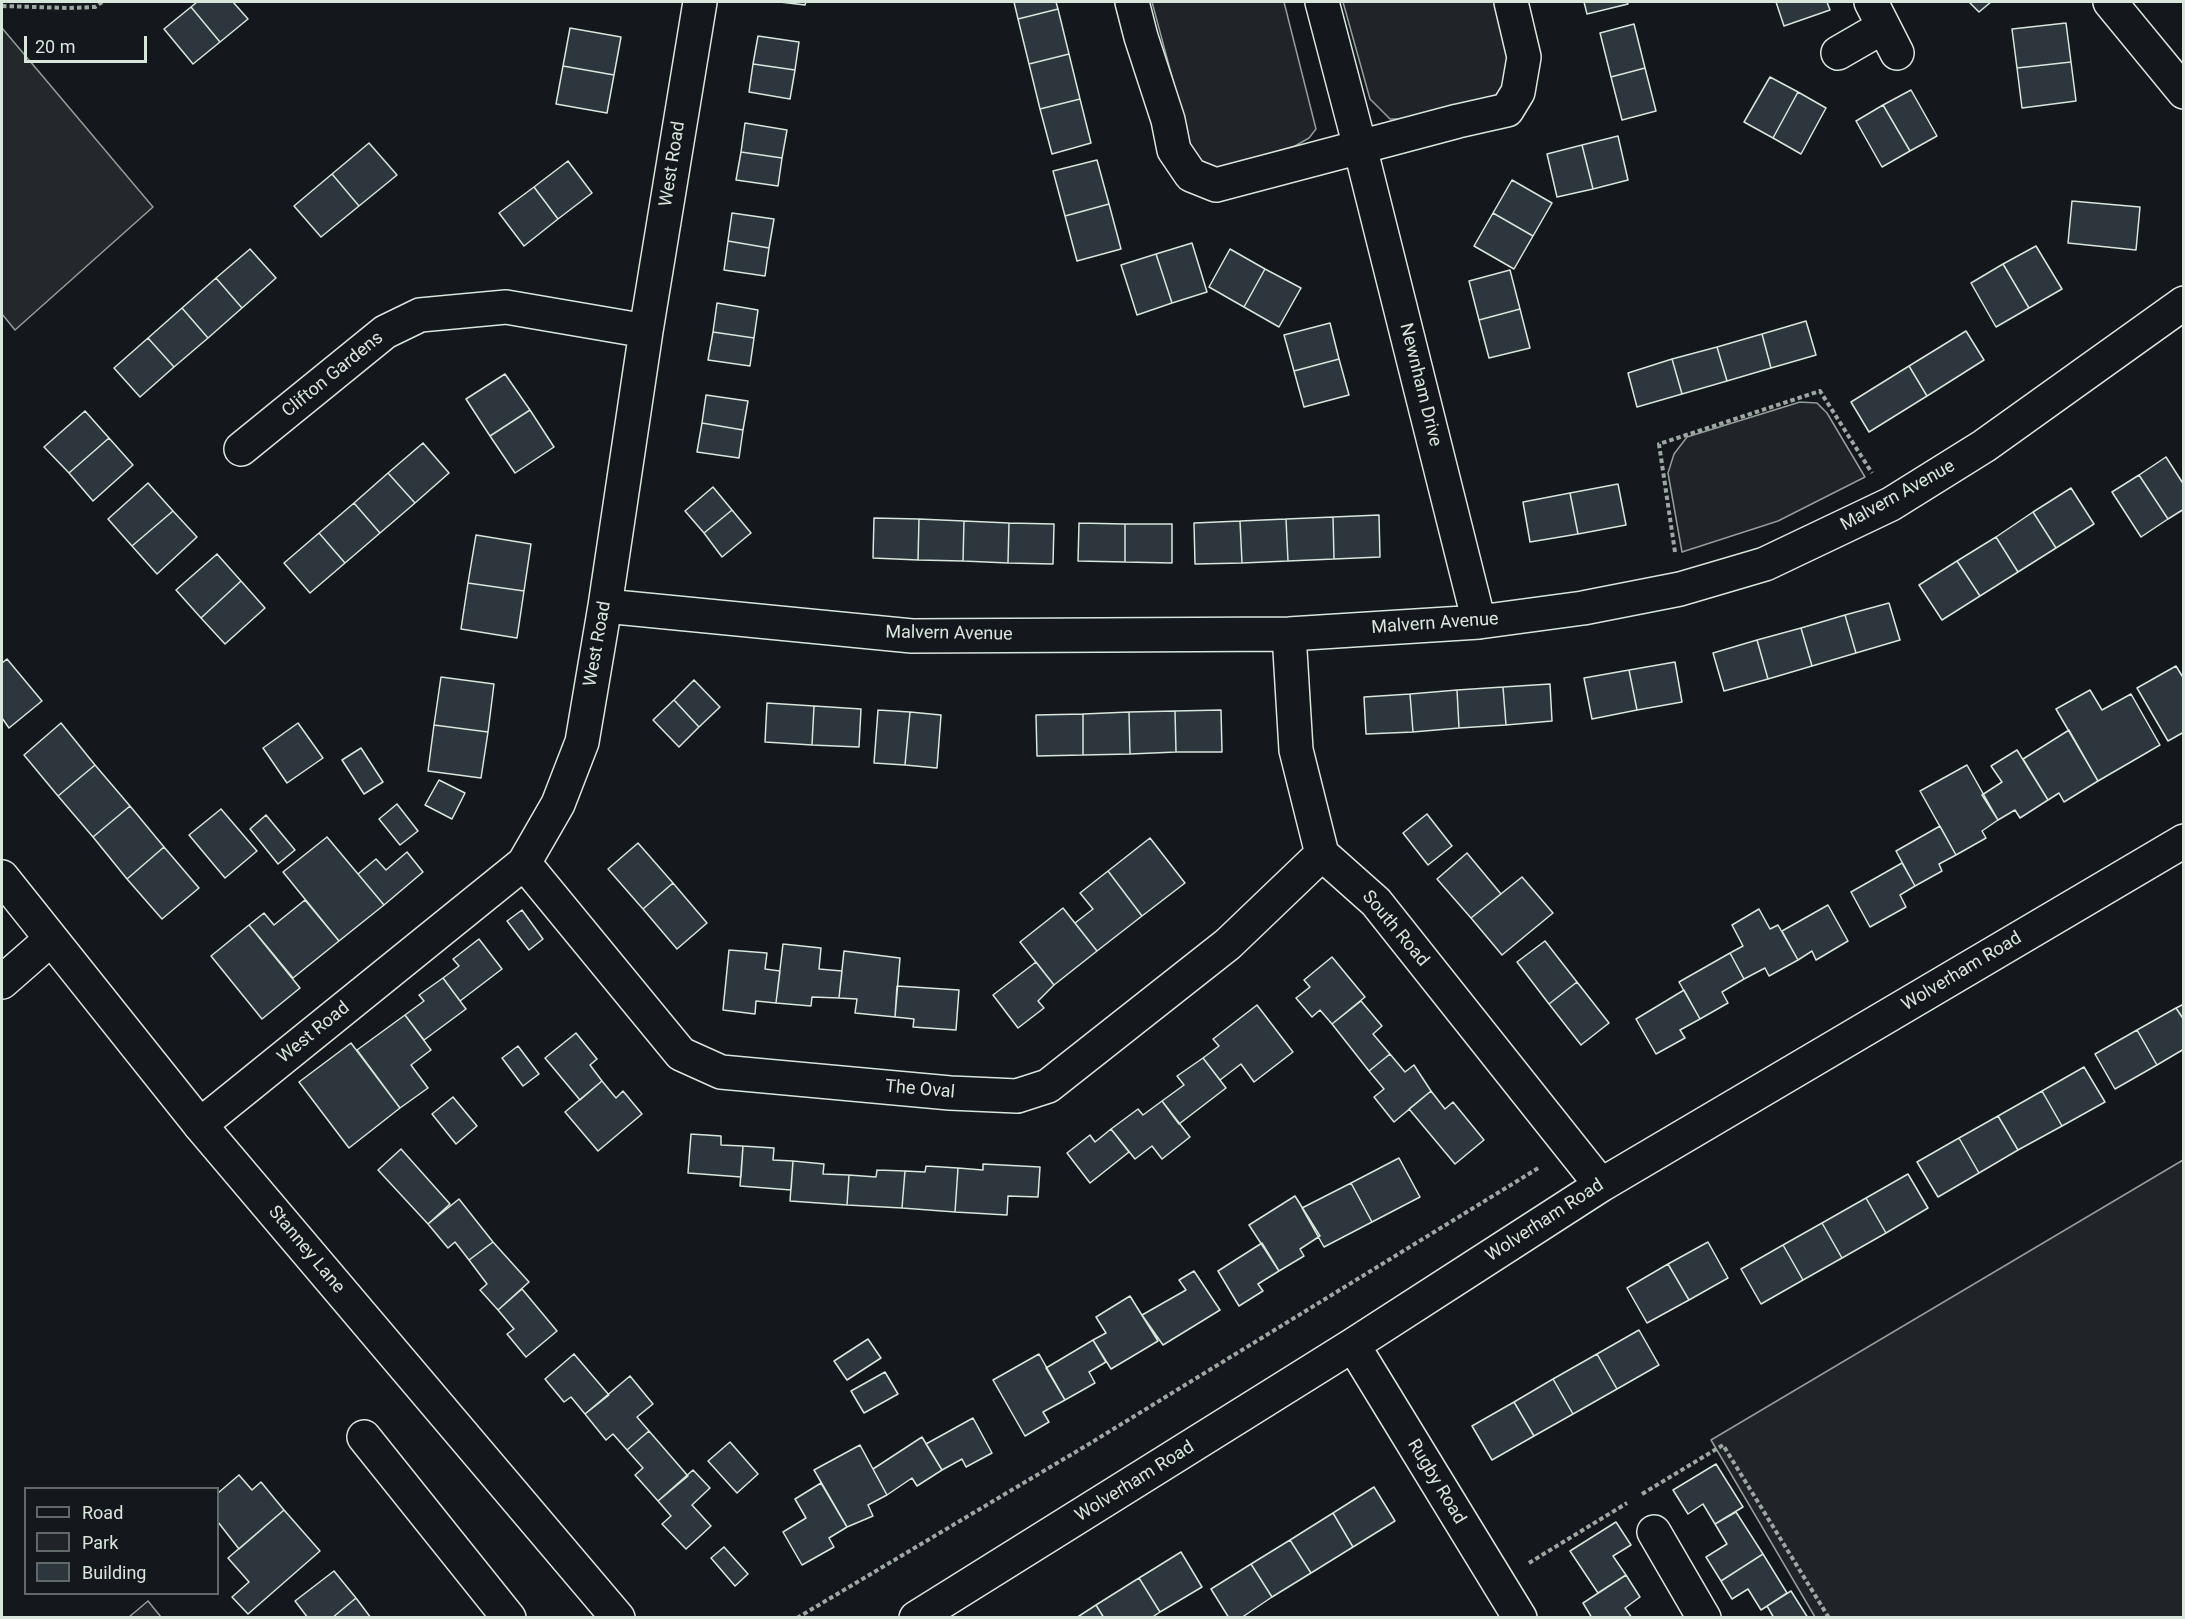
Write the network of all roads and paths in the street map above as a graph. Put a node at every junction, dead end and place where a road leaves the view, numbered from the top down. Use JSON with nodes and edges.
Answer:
{"nodes":[{"id":1,"x":68,"y":2,"type":"edge"},
{"id":2,"x":102,"y":2,"type":"edge"},
{"id":3,"x":700,"y":2,"type":"edge"},
{"id":4,"x":1132,"y":2,"type":"edge"},
{"id":5,"x":1322,"y":2,"type":"edge"},
{"id":6,"x":1511,"y":2,"type":"edge"},
{"id":7,"x":2110,"y":2,"type":"edge"},
{"id":8,"x":2,"y":6,"type":"edge"},
{"id":9,"x":67,"y":8,"type":"junction"},
{"id":10,"x":1884,"y":27,"type":"edge"},
{"id":11,"x":1838,"y":53,"type":"dead end"},
{"id":12,"x":2184,"y":92,"type":"edge"},
{"id":13,"x":1360,"y":147,"type":"junction"},
{"id":14,"x":2184,"y":303,"type":"edge"},
{"id":15,"x":646,"y":331,"type":"junction"},
{"id":16,"x":241,"y":449,"type":"dead end"},
{"id":17,"x":1892,"y":504,"type":"junction"},
{"id":18,"x":1680,"y":589,"type":"junction"},
{"id":19,"x":605,"y":606,"type":"junction"},
{"id":20,"x":1479,"y":622,"type":"junction"},
{"id":21,"x":1289,"y":634,"type":"junction"},
{"id":22,"x":2184,"y":842,"type":"edge"},
{"id":23,"x":1322,"y":854,"type":"junction"},
{"id":24,"x":524,"y":863,"type":"junction"},
{"id":25,"x":2,"y":877,"type":"edge"},
{"id":26,"x":50,"y":940,"type":"junction"},
{"id":27,"x":2,"y":982,"type":"edge"},
{"id":28,"x":200,"y":1125,"type":"junction"},
{"id":29,"x":1572,"y":1148,"type":"junction"},
{"id":30,"x":1601,"y":1185,"type":"junction"},
{"id":31,"x":1353,"y":1346,"type":"junction"},
{"id":32,"x":364,"y":1437,"type":"dead end"},
{"id":33,"x":1654,"y":1532,"type":"dead end"},
{"id":34,"x":509,"y":1617,"type":"edge"},
{"id":35,"x":618,"y":1617,"type":"edge"},
{"id":36,"x":797,"y":1617,"type":"edge"},
{"id":37,"x":916,"y":1617,"type":"edge"},
{"id":38,"x":1520,"y":1617,"type":"edge"},
{"id":39,"x":1704,"y":1617,"type":"edge"}],
"edges":[{"from":1,"to":9,"type":"path"},
{"from":2,"to":9,"type":"path"},
{"from":3,"to":15,"type":"street","name":"West Road"},
{"from":4,"to":13,"type":"street"},
{"from":5,"to":13,"type":"street","name":"Newnham Drive"},
{"from":6,"to":13,"type":"street"},
{"from":7,"to":12,"type":"street"},
{"from":8,"to":9,"type":"path"},
{"from":10,"to":11,"type":"street"},
{"from":13,"to":20,"type":"street","name":"Newnham Drive"},
{"from":14,"to":17,"type":"street","name":"Malvern Avenue"},
{"from":15,"to":16,"type":"street","name":"Clifton Gardens"},
{"from":15,"to":19,"type":"street","name":"West Road"},
{"from":17,"to":18,"type":"street","name":"Malvern Avenue"},
{"from":17,"to":18,"type":"path"},
{"from":18,"to":20,"type":"street","name":"Malvern Avenue"},
{"from":19,"to":21,"type":"street","name":"Malvern Avenue"},
{"from":19,"to":24,"type":"street","name":"West Road"},
{"from":20,"to":21,"type":"street","name":"Malvern Avenue"},
{"from":21,"to":23,"type":"street"},
{"from":22,"to":30,"type":"street","name":"Wolverham Road"},
{"from":23,"to":24,"type":"street","name":"The Oval"},
{"from":23,"to":29,"type":"street","name":"South Road"},
{"from":24,"to":28,"type":"street","name":"West Road"},
{"from":25,"to":26,"type":"street","name":"Stanney Lane"},
{"from":26,"to":27,"type":"street"},
{"from":26,"to":28,"type":"street","name":"Stanney Lane"},
{"from":28,"to":35,"type":"street","name":"Stanney Lane"},
{"from":29,"to":30,"type":"street","name":"South Road"},
{"from":29,"to":36,"type":"path"},
{"from":30,"to":31,"type":"street","name":"Wolverham Road"},
{"from":31,"to":37,"type":"street","name":"Wolverham Road"},
{"from":31,"to":38,"type":"street","name":"Rugby Road"},
{"from":32,"to":34,"type":"street"},
{"from":33,"to":39,"type":"street"}]}
